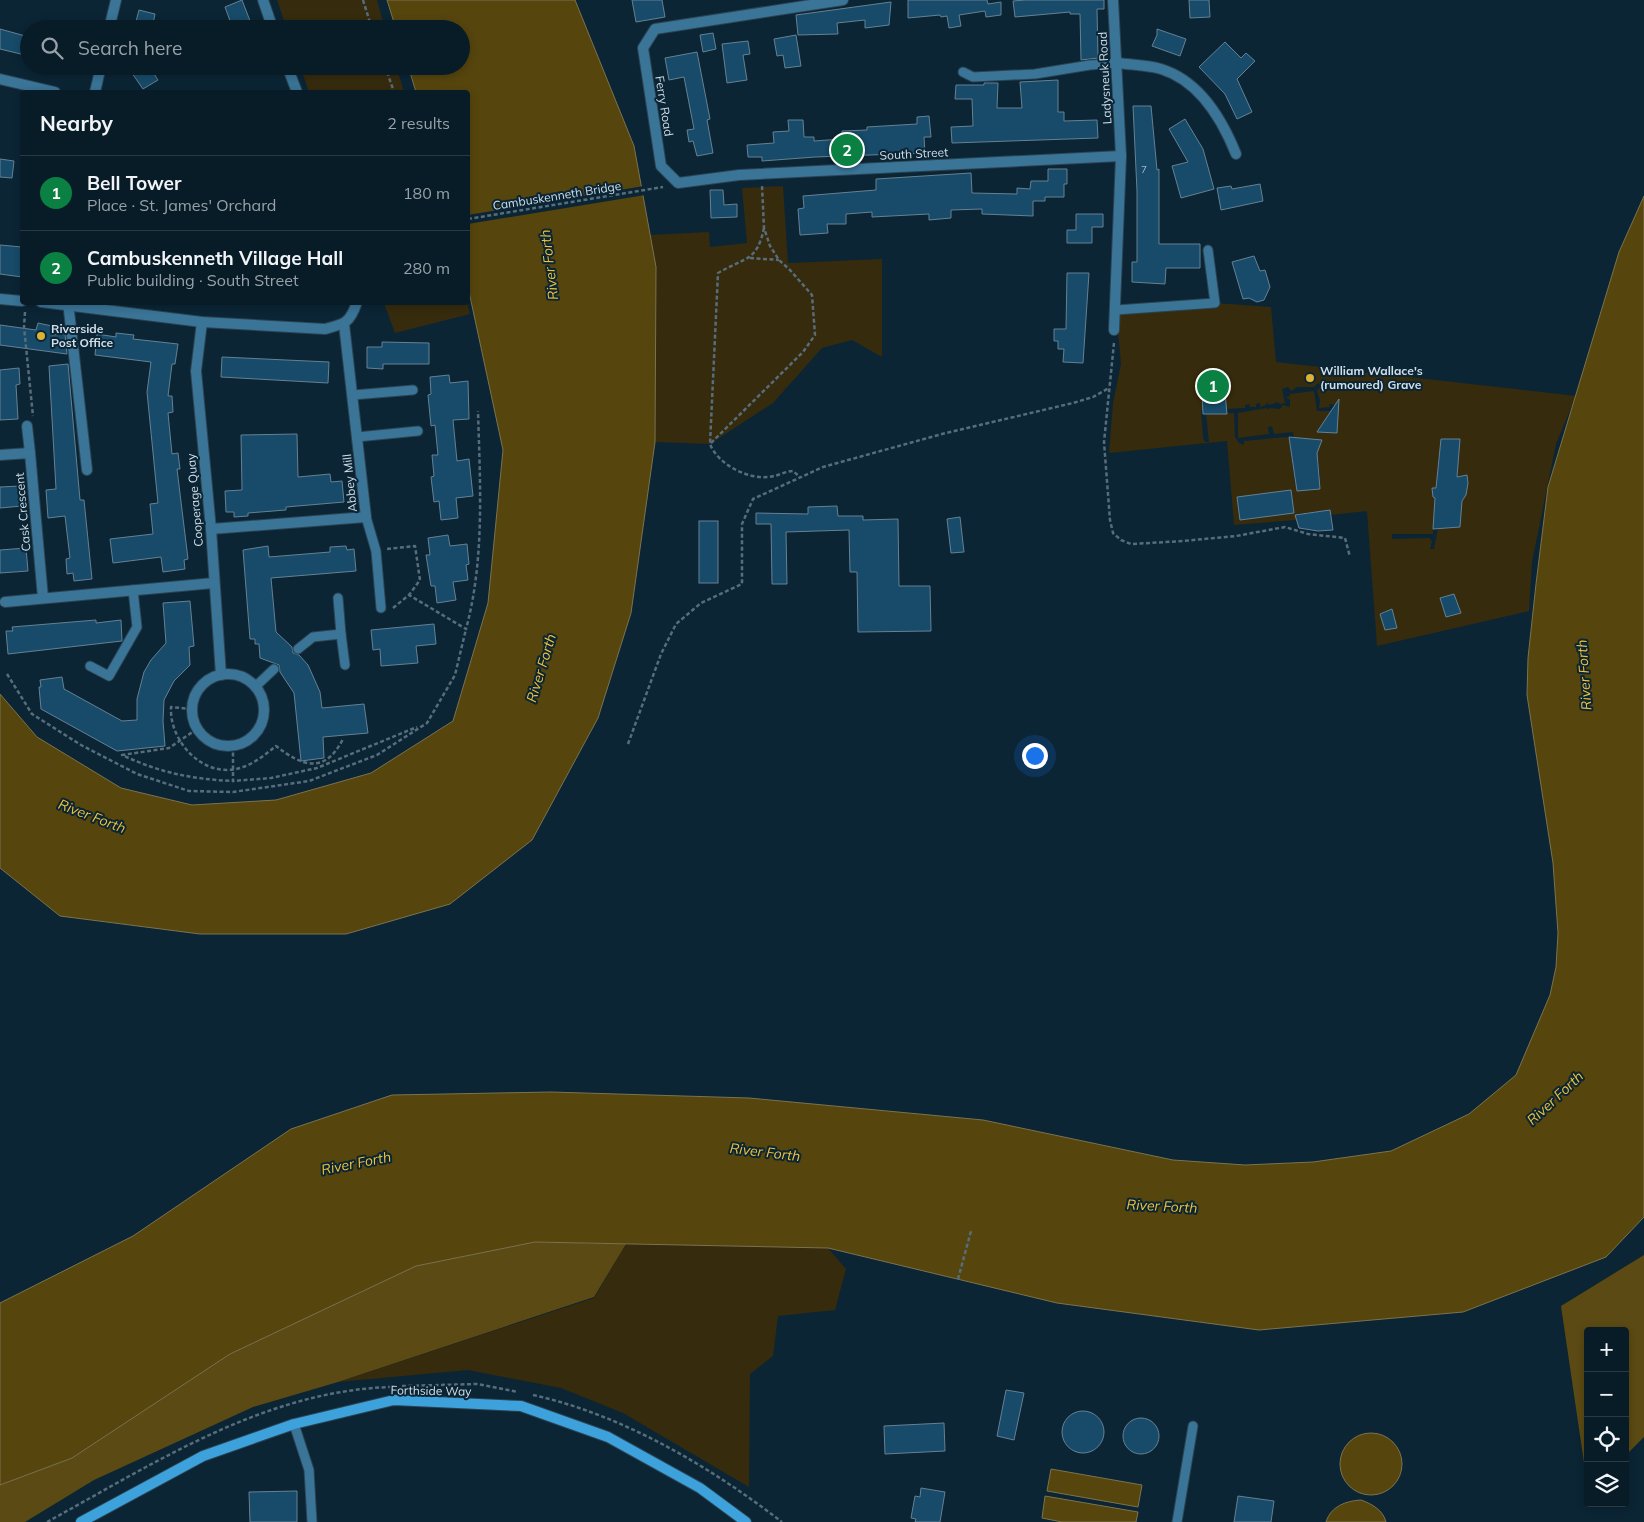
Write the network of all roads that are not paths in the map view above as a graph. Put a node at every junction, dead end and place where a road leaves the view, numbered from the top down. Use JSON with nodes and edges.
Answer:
{"nodes":[{"id":1,"x":116,"y":0,"type":"edge"},
{"id":2,"x":263,"y":0,"type":"edge"},
{"id":3,"x":843,"y":0,"type":"edge"},
{"id":4,"x":1113,"y":0,"type":"edge"},
{"id":5,"x":112,"y":20,"type":"edge"},
{"id":6,"x":270,"y":20,"type":"edge"},
{"id":7,"x":1118,"y":63,"type":"junction"},
{"id":8,"x":963,"y":72,"type":"dead end"},
{"id":9,"x":99,"y":75,"type":"edge"},
{"id":10,"x":290,"y":75,"type":"edge"},
{"id":11,"x":0,"y":79,"type":"edge"},
{"id":12,"x":47,"y":90,"type":"edge"},
{"id":13,"x":95,"y":90,"type":"edge"},
{"id":14,"x":296,"y":90,"type":"edge"},
{"id":15,"x":1236,"y":154,"type":"dead end"},
{"id":16,"x":1121,"y":156,"type":"junction"},
{"id":17,"x":678,"y":183,"type":"joint"},
{"id":18,"x":1208,"y":250,"type":"dead end"},
{"id":19,"x":0,"y":299,"type":"edge"},
{"id":20,"x":20,"y":305,"type":"edge"},
{"id":21,"x":68,"y":305,"type":"edge"},
{"id":22,"x":75,"y":305,"type":"edge"},
{"id":23,"x":356,"y":305,"type":"edge"},
{"id":24,"x":1116,"y":310,"type":"junction"},
{"id":25,"x":202,"y":322,"type":"junction"},
{"id":26,"x":344,"y":324,"type":"junction"},
{"id":27,"x":1114,"y":330,"type":"road end"},
{"id":28,"x":413,"y":390,"type":"dead end"},
{"id":29,"x":353,"y":395,"type":"junction"},
{"id":30,"x":28,"y":426,"type":"road end"},
{"id":31,"x":418,"y":431,"type":"dead end"},
{"id":32,"x":357,"y":437,"type":"junction"},
{"id":33,"x":30,"y":453,"type":"junction"},
{"id":34,"x":0,"y":455,"type":"edge"},
{"id":35,"x":87,"y":470,"type":"dead end"},
{"id":36,"x":366,"y":516,"type":"junction"},
{"id":37,"x":211,"y":528,"type":"junction"},
{"id":38,"x":214,"y":583,"type":"junction"},
{"id":39,"x":133,"y":590,"type":"junction"},
{"id":40,"x":43,"y":598,"type":"junction"},
{"id":41,"x":338,"y":598,"type":"dead end"},
{"id":42,"x":5,"y":602,"type":"dead end"},
{"id":43,"x":381,"y":608,"type":"road end"},
{"id":44,"x":341,"y":634,"type":"junction"},
{"id":45,"x":298,"y":649,"type":"dead end"},
{"id":46,"x":345,"y":665,"type":"dead end"},
{"id":47,"x":90,"y":666,"type":"dead end"},
{"id":48,"x":274,"y":669,"type":"dead end"},
{"id":49,"x":221,"y":675,"type":"junction"},
{"id":50,"x":255,"y":687,"type":"junction"},
{"id":51,"x":294,"y":1424,"type":"junction"},
{"id":52,"x":1192,"y":1426,"type":"dead end"},
{"id":53,"x":81,"y":1522,"type":"edge"},
{"id":54,"x":312,"y":1522,"type":"edge"},
{"id":55,"x":746,"y":1522,"type":"edge"},
{"id":56,"x":1177,"y":1522,"type":"edge"}],
"edges":[{"from":1,"to":5,"type":"street"},
{"from":2,"to":6,"type":"street"},
{"from":3,"to":17,"type":"street","name":"Ferry Road"},
{"from":4,"to":7,"type":"street","name":"Ladysneuk Road"},
{"from":7,"to":8,"type":"lane"},
{"from":7,"to":15,"type":"street"},
{"from":7,"to":16,"type":"street","name":"Ladysneuk Road"},
{"from":9,"to":13,"type":"street"},
{"from":10,"to":14,"type":"street"},
{"from":11,"to":12,"type":"street"},
{"from":16,"to":17,"type":"street","name":"South Street"},
{"from":16,"to":24,"type":"street","name":"Ladysneuk Road"},
{"from":18,"to":24,"type":"lane"},
{"from":19,"to":20,"type":"street"},
{"from":21,"to":35,"type":"street"},
{"from":22,"to":25,"type":"street"},
{"from":23,"to":26,"type":"street"},
{"from":24,"to":27,"type":"street","name":"Ladysneuk Road"},
{"from":25,"to":26,"type":"street"},
{"from":25,"to":37,"type":"street","name":"Cooperage Quay"},
{"from":26,"to":29,"type":"street","name":"Abbey Mill"},
{"from":28,"to":29,"type":"lane"},
{"from":29,"to":32,"type":"street","name":"Abbey Mill"},
{"from":30,"to":33,"type":"street","name":"Cask Crescent"},
{"from":31,"to":32,"type":"lane"},
{"from":32,"to":36,"type":"street","name":"Abbey Mill"},
{"from":33,"to":34,"type":"street"},
{"from":33,"to":40,"type":"street","name":"Cask Crescent"},
{"from":36,"to":37,"type":"street","name":"Abbey Mill"},
{"from":36,"to":43,"type":"lane"},
{"from":37,"to":38,"type":"street","name":"Cooperage Quay"},
{"from":38,"to":39,"type":"street"},
{"from":38,"to":49,"type":"street","name":"Cooperage Quay"},
{"from":39,"to":40,"type":"street"},
{"from":39,"to":47,"type":"lane"},
{"from":40,"to":42,"type":"street"},
{"from":41,"to":44,"type":"lane"},
{"from":44,"to":45,"type":"lane"},
{"from":44,"to":46,"type":"lane"},
{"from":48,"to":50,"type":"lane"},
{"from":49,"to":50,"type":"street"},
{"from":49,"to":50,"type":"street"},
{"from":51,"to":53,"type":"street","name":"Forthside Way"},
{"from":51,"to":54,"type":"lane"},
{"from":51,"to":55,"type":"street","name":"Forthside Way"},
{"from":52,"to":56,"type":"lane"}]}
